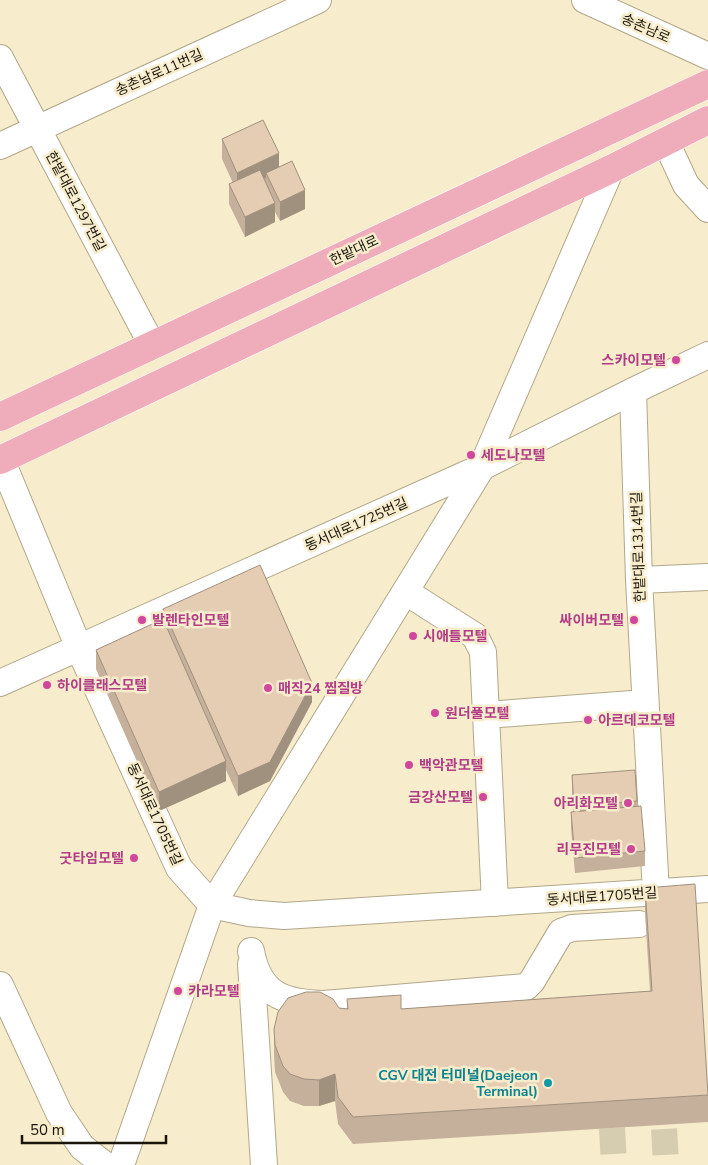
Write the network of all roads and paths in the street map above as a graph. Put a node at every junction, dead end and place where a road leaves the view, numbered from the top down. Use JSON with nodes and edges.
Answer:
{"nodes":[{"id":1,"x":318,"y":0,"type":"edge"},
{"id":2,"x":585,"y":0,"type":"edge"},
{"id":3,"x":708,"y":56,"type":"edge"},
{"id":4,"x":0,"y":58,"type":"edge"},
{"id":5,"x":708,"y":84,"type":"edge"},
{"id":6,"x":708,"y":120,"type":"edge"},
{"id":7,"x":37,"y":128,"type":"junction"},
{"id":8,"x":666,"y":142,"type":"junction"},
{"id":9,"x":0,"y":146,"type":"edge"},
{"id":10,"x":611,"y":169,"type":"junction"},
{"id":11,"x":708,"y":209,"type":"edge"},
{"id":12,"x":152,"y":345,"type":"junction"},
{"id":13,"x":708,"y":356,"type":"edge"},
{"id":14,"x":632,"y":391,"type":"junction"},
{"id":15,"x":0,"y":417,"type":"edge"},
{"id":16,"x":0,"y":460,"type":"edge"},
{"id":17,"x":482,"y":467,"type":"junction"},
{"id":18,"x":708,"y":577,"type":"edge"},
{"id":19,"x":639,"y":580,"type":"junction"},
{"id":20,"x":406,"y":592,"type":"junction"},
{"id":21,"x":79,"y":648,"type":"junction"},
{"id":22,"x":0,"y":683,"type":"edge"},
{"id":23,"x":645,"y":703,"type":"junction"},
{"id":24,"x":486,"y":715,"type":"junction"},
{"id":25,"x":708,"y":890,"type":"edge"},
{"id":26,"x":656,"y":893,"type":"junction"},
{"id":27,"x":495,"y":903,"type":"junction"},
{"id":28,"x":212,"y":905,"type":"junction"},
{"id":29,"x":249,"y":913,"type":"junction"},
{"id":30,"x":639,"y":924,"type":"dead end"},
{"id":31,"x":251,"y":950,"type":"junction"},
{"id":32,"x":0,"y":985,"type":"edge"},
{"id":33,"x":104,"y":1165,"type":"edge"},
{"id":34,"x":121,"y":1165,"type":"edge"},
{"id":35,"x":264,"y":1165,"type":"edge"}],
"edges":[{"from":1,"to":7,"type":"street","name":"송촌남로11번길"},
{"from":2,"to":3,"type":"street","name":"송촌남로"},
{"from":4,"to":7,"type":"street","name":"한밭대로1297번길"},
{"from":5,"to":12,"type":"main road","name":"한밭대로"},
{"from":6,"to":8,"type":"main road"},
{"from":7,"to":9,"type":"street","name":"송촌남로11번길"},
{"from":7,"to":12,"type":"street","name":"한밭대로1297번길"},
{"from":8,"to":10,"type":"main road"},
{"from":8,"to":11,"type":"street"},
{"from":10,"to":16,"type":"main road"},
{"from":10,"to":17,"type":"street"},
{"from":12,"to":15,"type":"main road","name":"한밭대로"},
{"from":13,"to":14,"type":"street","name":"동서대로1725번길"},
{"from":14,"to":17,"type":"street","name":"동서대로1725번길"},
{"from":14,"to":19,"type":"street","name":"한밭대로1314번길"},
{"from":16,"to":21,"type":"street","name":"동서대로1705번길"},
{"from":17,"to":20,"type":"street"},
{"from":17,"to":21,"type":"street","name":"동서대로1725번길"},
{"from":18,"to":19,"type":"street"},
{"from":19,"to":23,"type":"street","name":"한밭대로1314번길"},
{"from":20,"to":24,"type":"street"},
{"from":20,"to":28,"type":"street"},
{"from":21,"to":22,"type":"street","name":"동서대로1725번길"},
{"from":21,"to":28,"type":"street","name":"동서대로1705번길"},
{"from":23,"to":24,"type":"street"},
{"from":23,"to":26,"type":"street","name":"한밭대로1314번길"},
{"from":24,"to":27,"type":"street"},
{"from":25,"to":26,"type":"street","name":"동서대로1705번길"},
{"from":26,"to":27,"type":"street","name":"동서대로1705번길"},
{"from":27,"to":29,"type":"street","name":"동서대로1705번길"},
{"from":28,"to":29,"type":"street","name":"동서대로1705번길"},
{"from":28,"to":34,"type":"street"},
{"from":29,"to":31,"type":"street"},
{"from":30,"to":31,"type":"street"},
{"from":31,"to":35,"type":"street"},
{"from":32,"to":33,"type":"street"}]}
